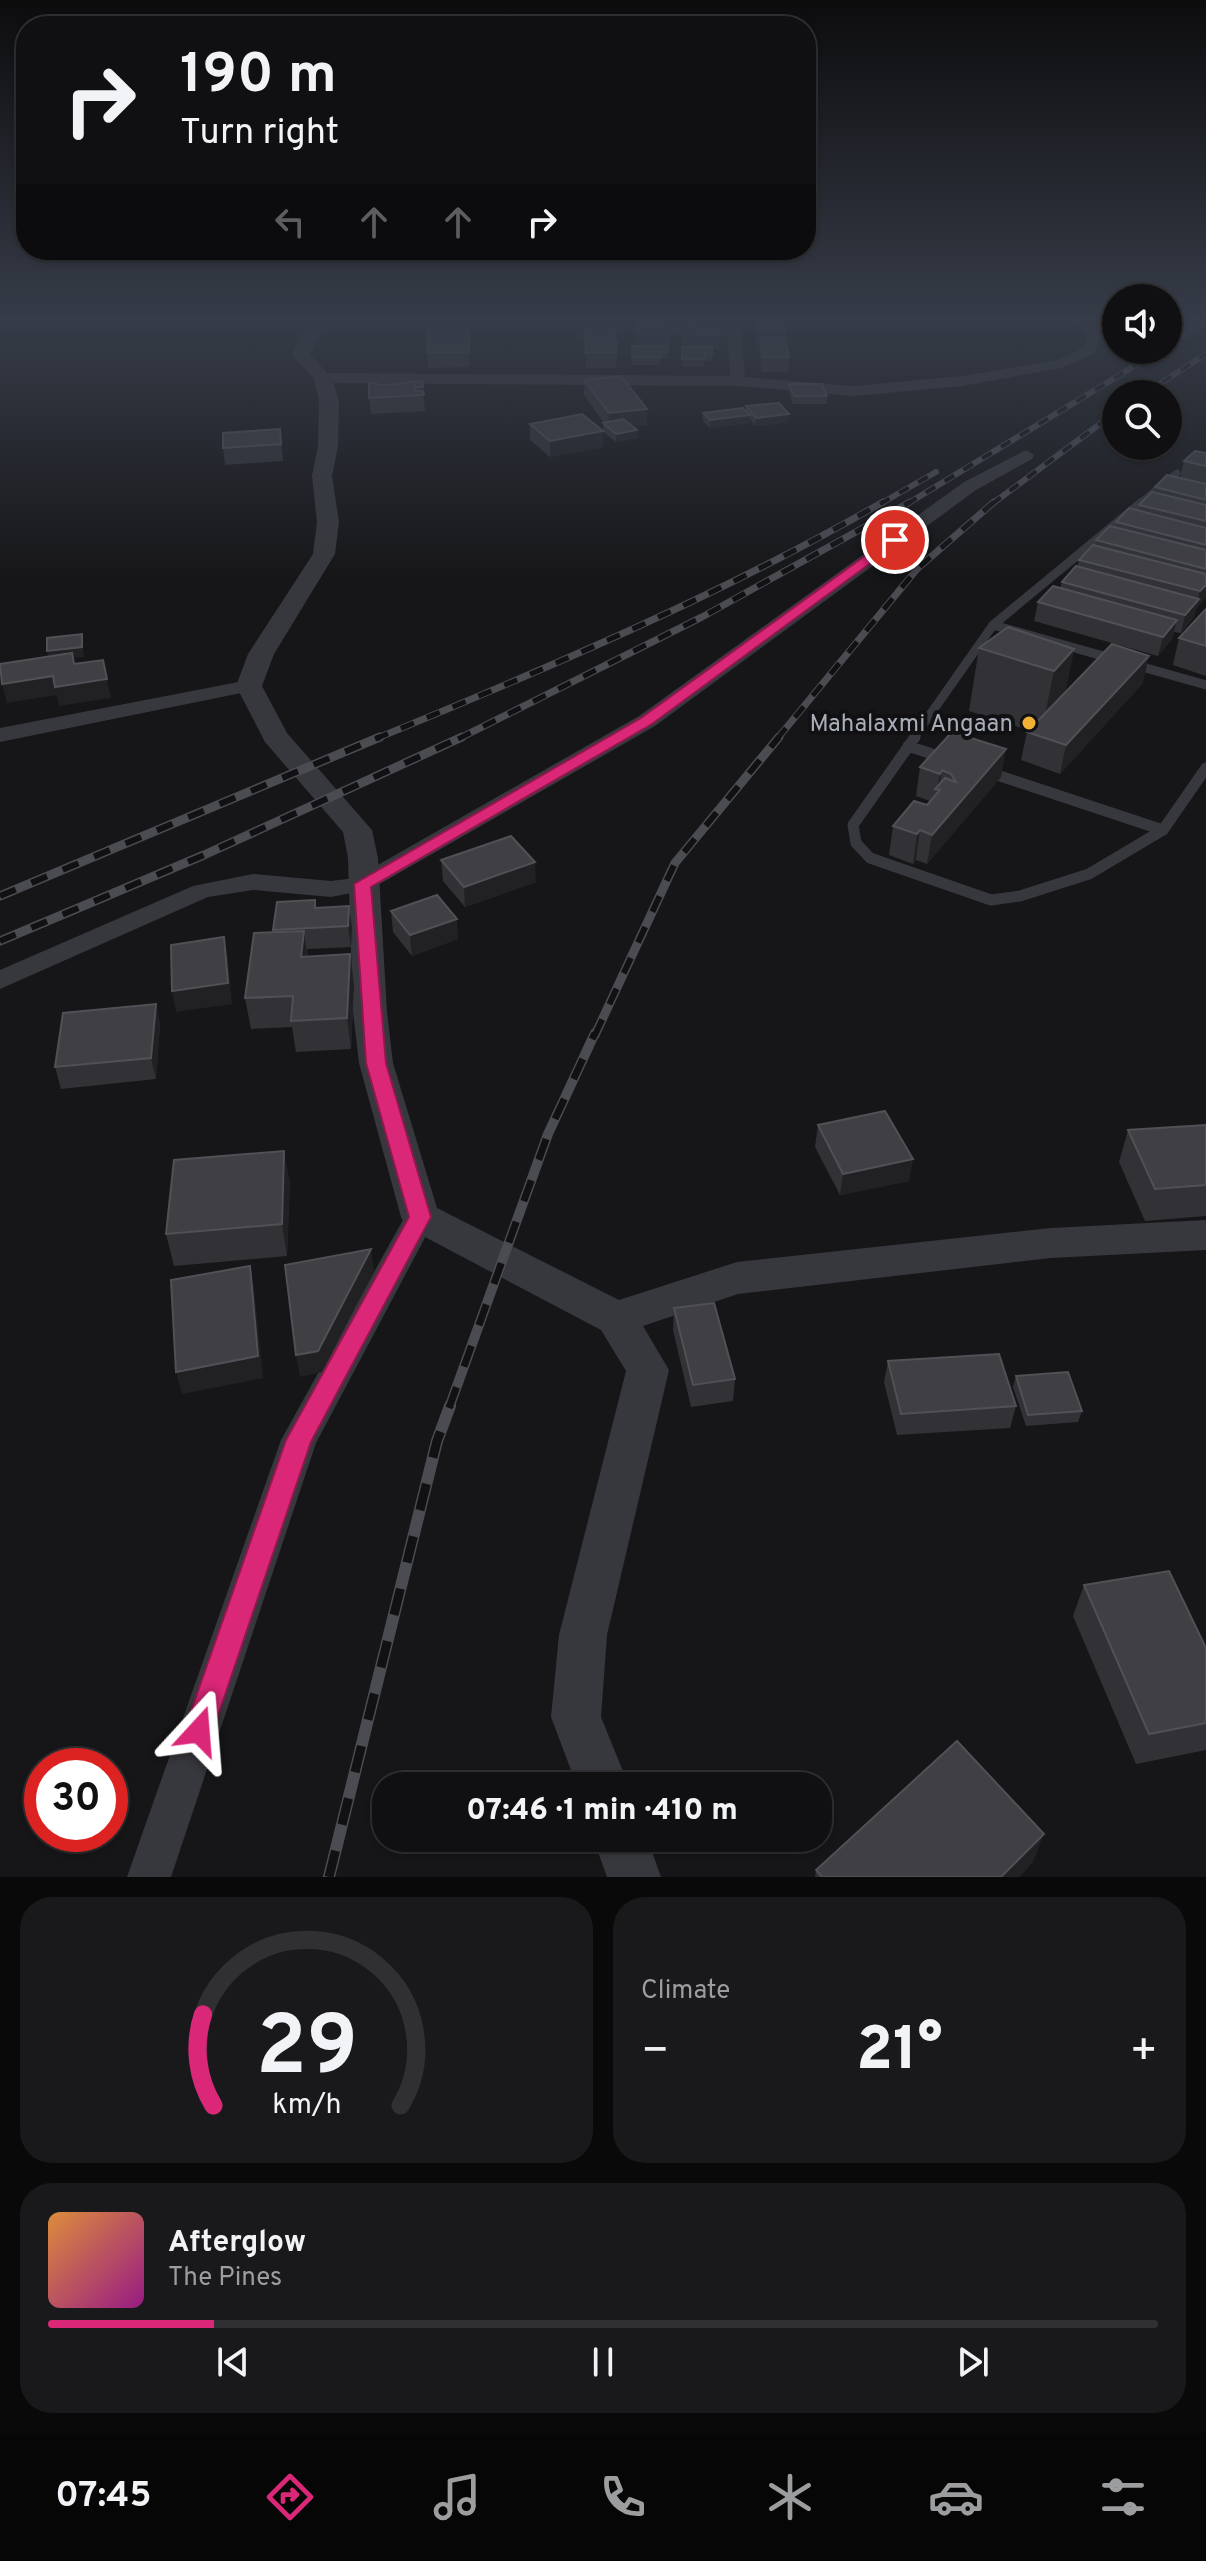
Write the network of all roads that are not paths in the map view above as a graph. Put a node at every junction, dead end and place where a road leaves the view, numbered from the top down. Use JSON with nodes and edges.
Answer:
{"nodes":[{"id":1,"x":329,"y":405,"type":"edge"},
{"id":2,"x":1026,"y":455,"type":"dead end"},
{"id":3,"x":1177,"y":473,"type":"dead end"},
{"id":4,"x":993,"y":625,"type":"junction"},
{"id":5,"x":1206,"y":685,"type":"edge"},
{"id":6,"x":249,"y":686,"type":"junction"},
{"id":7,"x":0,"y":735,"type":"edge"},
{"id":8,"x":908,"y":746,"type":"junction"},
{"id":9,"x":953,"y":761,"type":"edge"},
{"id":10,"x":1206,"y":768,"type":"edge"},
{"id":11,"x":983,"y":771,"type":"edge"},
{"id":12,"x":1163,"y":830,"type":"junction"},
{"id":13,"x":362,"y":884,"type":"junction"},
{"id":14,"x":0,"y":980,"type":"edge"},
{"id":15,"x":420,"y":1217,"type":"junction"},
{"id":16,"x":1206,"y":1235,"type":"edge"},
{"id":17,"x":616,"y":1318,"type":"junction"},
{"id":18,"x":598,"y":1772,"type":"edge"},
{"id":19,"x":625,"y":1852,"type":"edge"},
{"id":20,"x":149,"y":1877,"type":"edge"},
{"id":21,"x":634,"y":1877,"type":"edge"}],
"edges":[{"from":1,"to":6,"type":"street"},
{"from":2,"to":13,"type":"street"},
{"from":3,"to":4,"type":"lane"},
{"from":4,"to":5,"type":"lane"},
{"from":4,"to":8,"type":"lane"},
{"from":6,"to":7,"type":"street"},
{"from":6,"to":13,"type":"street"},
{"from":8,"to":9,"type":"lane"},
{"from":8,"to":12,"type":"lane"},
{"from":10,"to":12,"type":"lane"},
{"from":11,"to":12,"type":"lane"},
{"from":13,"to":14,"type":"street"},
{"from":13,"to":15,"type":"street"},
{"from":15,"to":17,"type":"street"},
{"from":15,"to":20,"type":"street"},
{"from":16,"to":17,"type":"street"},
{"from":17,"to":18,"type":"street"},
{"from":19,"to":21,"type":"street"}]}
